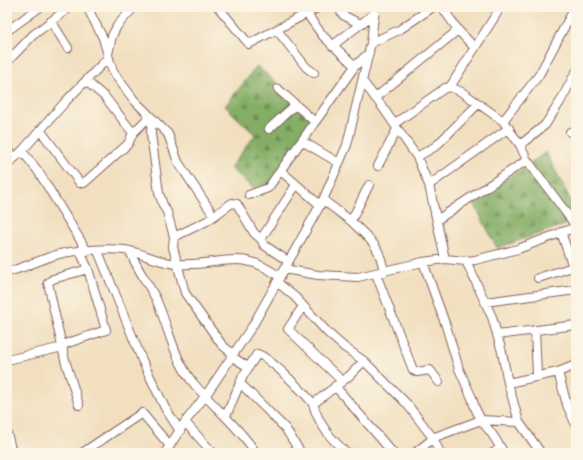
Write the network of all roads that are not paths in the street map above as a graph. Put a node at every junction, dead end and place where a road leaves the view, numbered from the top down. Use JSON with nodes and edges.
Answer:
{"nodes":[{"id":1,"x":40,"y":7,"type":"edge"},
{"id":2,"x":70,"y":7,"type":"edge"},
{"id":3,"x":87,"y":7,"type":"edge"},
{"id":4,"x":134,"y":7,"type":"edge"},
{"id":5,"x":218,"y":7,"type":"edge"},
{"id":6,"x":319,"y":7,"type":"edge"},
{"id":7,"x":338,"y":7,"type":"edge"},
{"id":8,"x":433,"y":7,"type":"edge"},
{"id":9,"x":442,"y":7,"type":"edge"},
{"id":10,"x":573,"y":8,"type":"edge"},
{"id":11,"x":375,"y":10,"type":"edge"},
{"id":12,"x":497,"y":13,"type":"dead end"},
{"id":13,"x":307,"y":14,"type":"junction"},
{"id":14,"x":51,"y":21,"type":"junction"},
{"id":15,"x":360,"y":24,"type":"junction"},
{"id":16,"x":277,"y":30,"type":"junction"},
{"id":17,"x":458,"y":30,"type":"junction"},
{"id":18,"x":7,"y":31,"type":"edge"},
{"id":19,"x":371,"y":43,"type":"junction"},
{"id":20,"x":332,"y":46,"type":"junction"},
{"id":21,"x":68,"y":48,"type":"dead end"},
{"id":22,"x":475,"y":48,"type":"junction"},
{"id":23,"x":369,"y":52,"type":"junction"},
{"id":24,"x":108,"y":53,"type":"junction"},
{"id":25,"x":7,"y":62,"type":"edge"},
{"id":26,"x":355,"y":66,"type":"junction"},
{"id":27,"x":576,"y":72,"type":"edge"},
{"id":28,"x":314,"y":73,"type":"dead end"},
{"id":29,"x":86,"y":81,"type":"junction"},
{"id":30,"x":362,"y":82,"type":"junction"},
{"id":31,"x":450,"y":87,"type":"junction"},
{"id":32,"x":278,"y":89,"type":"dead end"},
{"id":33,"x":375,"y":98,"type":"junction"},
{"id":34,"x":478,"y":104,"type":"junction"},
{"id":35,"x":296,"y":105,"type":"junction"},
{"id":36,"x":151,"y":118,"type":"junction"},
{"id":37,"x":315,"y":122,"type":"junction"},
{"id":38,"x":506,"y":125,"type":"junction"},
{"id":39,"x":396,"y":127,"type":"junction"},
{"id":40,"x":269,"y":129,"type":"dead end"},
{"id":41,"x":40,"y":130,"type":"junction"},
{"id":42,"x":133,"y":133,"type":"junction"},
{"id":43,"x":302,"y":141,"type":"junction"},
{"id":44,"x":520,"y":145,"type":"junction"},
{"id":45,"x":7,"y":148,"type":"edge"},
{"id":46,"x":22,"y":152,"type":"junction"},
{"id":47,"x":14,"y":158,"type":"junction"},
{"id":48,"x":417,"y":158,"type":"junction"},
{"id":49,"x":527,"y":160,"type":"junction"},
{"id":50,"x":339,"y":163,"type":"junction"},
{"id":51,"x":7,"y":164,"type":"edge"},
{"id":52,"x":378,"y":166,"type":"dead end"},
{"id":53,"x":281,"y":172,"type":"junction"},
{"id":54,"x":296,"y":185,"type":"junction"},
{"id":55,"x":369,"y":185,"type":"dead end"},
{"id":56,"x":429,"y":185,"type":"junction"},
{"id":57,"x":249,"y":195,"type":"dead end"},
{"id":58,"x":321,"y":203,"type":"junction"},
{"id":59,"x":214,"y":216,"type":"junction"},
{"id":60,"x":351,"y":220,"type":"junction"},
{"id":61,"x":437,"y":220,"type":"junction"},
{"id":62,"x":576,"y":227,"type":"edge"},
{"id":63,"x":562,"y":232,"type":"junction"},
{"id":64,"x":174,"y":237,"type":"junction"},
{"id":65,"x":261,"y":239,"type":"junction"},
{"id":66,"x":84,"y":251,"type":"junction"},
{"id":67,"x":98,"y":251,"type":"junction"},
{"id":68,"x":130,"y":251,"type":"junction"},
{"id":69,"x":445,"y":259,"type":"junction"},
{"id":70,"x":288,"y":261,"type":"junction"},
{"id":71,"x":466,"y":261,"type":"junction"},
{"id":72,"x":423,"y":262,"type":"junction"},
{"id":73,"x":178,"y":264,"type":"junction"},
{"id":74,"x":575,"y":266,"type":"edge"},
{"id":75,"x":88,"y":269,"type":"junction"},
{"id":76,"x":7,"y":272,"type":"edge"},
{"id":77,"x":380,"y":273,"type":"junction"},
{"id":78,"x":280,"y":276,"type":"junction"},
{"id":79,"x":538,"y":278,"type":"dead end"},
{"id":80,"x":576,"y":290,"type":"edge"},
{"id":81,"x":485,"y":302,"type":"junction"},
{"id":82,"x":303,"y":306,"type":"junction"},
{"id":83,"x":576,"y":325,"type":"edge"},
{"id":84,"x":535,"y":330,"type":"junction"},
{"id":85,"x":497,"y":335,"type":"junction"},
{"id":86,"x":62,"y":346,"type":"junction"},
{"id":87,"x":232,"y":355,"type":"junction"},
{"id":88,"x":7,"y":360,"type":"edge"},
{"id":89,"x":364,"y":361,"type":"junction"},
{"id":90,"x":576,"y":365,"type":"edge"},
{"id":91,"x":248,"y":367,"type":"junction"},
{"id":92,"x":558,"y":372,"type":"junction"},
{"id":93,"x":537,"y":375,"type":"junction"},
{"id":94,"x":439,"y":382,"type":"dead end"},
{"id":95,"x":240,"y":383,"type":"junction"},
{"id":96,"x":508,"y":383,"type":"junction"},
{"id":97,"x":339,"y":384,"type":"junction"},
{"id":98,"x":206,"y":395,"type":"junction"},
{"id":99,"x":313,"y":404,"type":"junction"},
{"id":100,"x":79,"y":405,"type":"dead end"},
{"id":101,"x":226,"y":416,"type":"junction"},
{"id":102,"x":480,"y":420,"type":"junction"},
{"id":103,"x":185,"y":422,"type":"junction"},
{"id":104,"x":519,"y":422,"type":"junction"},
{"id":105,"x":576,"y":425,"type":"edge"},
{"id":106,"x":180,"y":431,"type":"junction"},
{"id":107,"x":7,"y":437,"type":"edge"},
{"id":108,"x":168,"y":451,"type":"edge"},
{"id":109,"x":503,"y":451,"type":"edge"},
{"id":110,"x":12,"y":453,"type":"edge"},
{"id":111,"x":82,"y":453,"type":"edge"},
{"id":112,"x":213,"y":453,"type":"edge"},
{"id":113,"x":256,"y":453,"type":"edge"},
{"id":114,"x":301,"y":453,"type":"edge"},
{"id":115,"x":346,"y":453,"type":"edge"},
{"id":116,"x":394,"y":453,"type":"edge"},
{"id":117,"x":415,"y":453,"type":"edge"},
{"id":118,"x":440,"y":453,"type":"edge"},
{"id":119,"x":493,"y":453,"type":"edge"},
{"id":120,"x":541,"y":453,"type":"edge"}],
"edges":[{"from":1,"to":18,"type":"street"},
{"from":2,"to":14,"type":"street"},
{"from":3,"to":24,"type":"street"},
{"from":4,"to":24,"type":"street"},
{"from":5,"to":16,"type":"street"},
{"from":6,"to":13,"type":"street"},
{"from":7,"to":15,"type":"street"},
{"from":8,"to":19,"type":"street"},
{"from":9,"to":17,"type":"street"},
{"from":10,"to":38,"type":"street"},
{"from":11,"to":15,"type":"street"},
{"from":11,"to":19,"type":"street"},
{"from":12,"to":22,"type":"street"},
{"from":13,"to":16,"type":"street"},
{"from":13,"to":20,"type":"street"},
{"from":14,"to":21,"type":"street"},
{"from":14,"to":25,"type":"street"},
{"from":15,"to":20,"type":"street"},
{"from":16,"to":28,"type":"street"},
{"from":17,"to":22,"type":"street"},
{"from":17,"to":33,"type":"street"},
{"from":19,"to":23,"type":"street"},
{"from":20,"to":26,"type":"street"},
{"from":22,"to":31,"type":"street"},
{"from":23,"to":26,"type":"street"},
{"from":23,"to":30,"type":"street"},
{"from":24,"to":29,"type":"street"},
{"from":24,"to":36,"type":"street"},
{"from":26,"to":37,"type":"street"},
{"from":27,"to":44,"type":"street"},
{"from":29,"to":41,"type":"street"},
{"from":29,"to":42,"type":"street"},
{"from":30,"to":33,"type":"street"},
{"from":30,"to":50,"type":"street"},
{"from":31,"to":34,"type":"street"},
{"from":31,"to":39,"type":"street"},
{"from":32,"to":35,"type":"street"},
{"from":33,"to":39,"type":"street"},
{"from":34,"to":38,"type":"street"},
{"from":34,"to":48,"type":"street"},
{"from":35,"to":37,"type":"street"},
{"from":35,"to":40,"type":"street"},
{"from":36,"to":42,"type":"street"},
{"from":36,"to":59,"type":"street"},
{"from":36,"to":64,"type":"street"},
{"from":37,"to":43,"type":"street"},
{"from":38,"to":44,"type":"street"},
{"from":38,"to":56,"type":"street"},
{"from":39,"to":48,"type":"street"},
{"from":39,"to":52,"type":"street"},
{"from":41,"to":42,"type":"street"},
{"from":41,"to":46,"type":"street"},
{"from":43,"to":50,"type":"street"},
{"from":43,"to":53,"type":"street"},
{"from":44,"to":49,"type":"street"},
{"from":45,"to":47,"type":"street"},
{"from":46,"to":47,"type":"street"},
{"from":46,"to":66,"type":"street"},
{"from":47,"to":51,"type":"street"},
{"from":48,"to":56,"type":"street"},
{"from":49,"to":61,"type":"street"},
{"from":49,"to":62,"type":"street"},
{"from":50,"to":58,"type":"street"},
{"from":53,"to":54,"type":"street"},
{"from":53,"to":57,"type":"street"},
{"from":54,"to":58,"type":"street"},
{"from":54,"to":65,"type":"street"},
{"from":55,"to":60,"type":"street"},
{"from":56,"to":61,"type":"street"},
{"from":58,"to":60,"type":"street"},
{"from":58,"to":70,"type":"street"},
{"from":59,"to":64,"type":"street"},
{"from":59,"to":65,"type":"street"},
{"from":60,"to":77,"type":"street"},
{"from":61,"to":69,"type":"street"},
{"from":62,"to":63,"type":"street"},
{"from":63,"to":71,"type":"street"},
{"from":63,"to":74,"type":"street"},
{"from":64,"to":73,"type":"street"},
{"from":65,"to":70,"type":"street"},
{"from":66,"to":67,"type":"street"},
{"from":66,"to":75,"type":"street"},
{"from":66,"to":76,"type":"street"},
{"from":67,"to":68,"type":"street"},
{"from":67,"to":106,"type":"street"},
{"from":68,"to":73,"type":"street"},
{"from":68,"to":98,"type":"street"},
{"from":69,"to":71,"type":"street"},
{"from":69,"to":72,"type":"street"},
{"from":70,"to":78,"type":"street"},
{"from":71,"to":81,"type":"street"},
{"from":72,"to":77,"type":"street"},
{"from":72,"to":102,"type":"street"},
{"from":73,"to":78,"type":"street"},
{"from":73,"to":87,"type":"street"},
{"from":74,"to":79,"type":"street"},
{"from":75,"to":86,"type":"street"},
{"from":75,"to":86,"type":"street"},
{"from":77,"to":78,"type":"street"},
{"from":77,"to":94,"type":"street"},
{"from":78,"to":82,"type":"street"},
{"from":78,"to":87,"type":"street"},
{"from":80,"to":81,"type":"street"},
{"from":81,"to":85,"type":"street"},
{"from":82,"to":89,"type":"street"},
{"from":82,"to":97,"type":"street"},
{"from":83,"to":84,"type":"street"},
{"from":84,"to":85,"type":"street"},
{"from":84,"to":93,"type":"street"},
{"from":85,"to":96,"type":"street"},
{"from":86,"to":88,"type":"street"},
{"from":86,"to":100,"type":"street"},
{"from":87,"to":91,"type":"street"},
{"from":87,"to":98,"type":"street"},
{"from":89,"to":97,"type":"street"},
{"from":89,"to":118,"type":"street"},
{"from":90,"to":92,"type":"street"},
{"from":91,"to":95,"type":"street"},
{"from":91,"to":99,"type":"street"},
{"from":92,"to":93,"type":"street"},
{"from":92,"to":105,"type":"street"},
{"from":93,"to":96,"type":"street"},
{"from":95,"to":101,"type":"street"},
{"from":95,"to":114,"type":"street"},
{"from":96,"to":104,"type":"street"},
{"from":97,"to":99,"type":"street"},
{"from":97,"to":116,"type":"street"},
{"from":98,"to":101,"type":"street"},
{"from":98,"to":103,"type":"street"},
{"from":99,"to":115,"type":"street"},
{"from":101,"to":113,"type":"street"},
{"from":102,"to":104,"type":"street"},
{"from":102,"to":109,"type":"street"},
{"from":102,"to":117,"type":"street"},
{"from":103,"to":106,"type":"street"},
{"from":103,"to":112,"type":"street"},
{"from":104,"to":120,"type":"street"},
{"from":106,"to":108,"type":"street"},
{"from":107,"to":110,"type":"street"},
{"from":108,"to":111,"type":"street"},
{"from":109,"to":119,"type":"street"}]}
